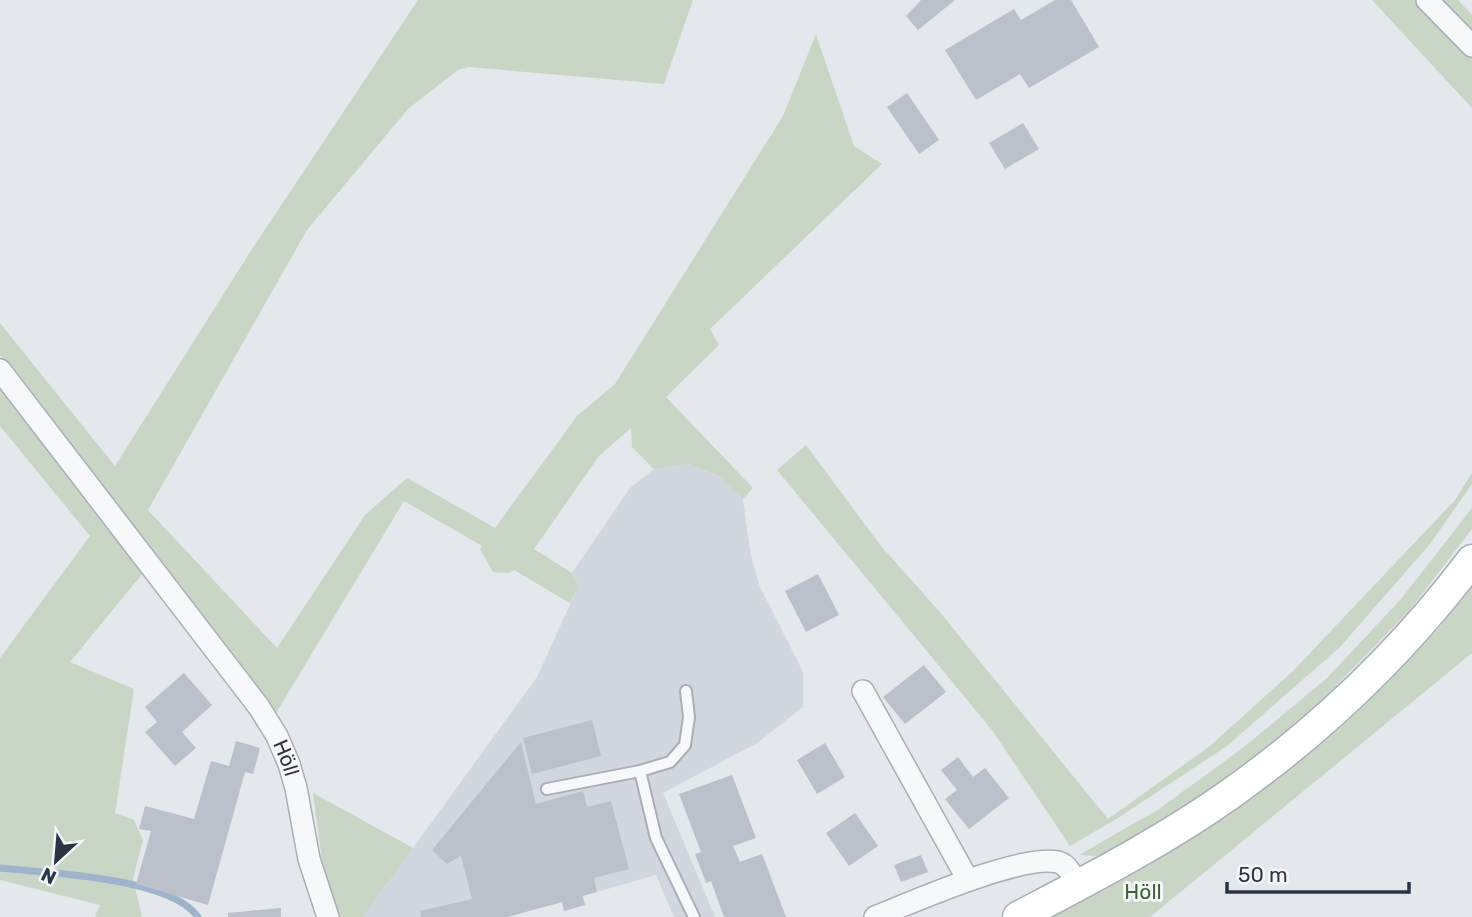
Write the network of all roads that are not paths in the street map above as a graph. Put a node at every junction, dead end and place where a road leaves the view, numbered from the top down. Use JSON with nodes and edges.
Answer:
{"nodes":[{"id":1,"x":1427,"y":0,"type":"edge"},
{"id":2,"x":1472,"y":46,"type":"edge"},
{"id":3,"x":0,"y":370,"type":"edge"},
{"id":4,"x":1472,"y":560,"type":"edge"},
{"id":5,"x":686,"y":691,"type":"dead end"},
{"id":6,"x":863,"y":691,"type":"dead end"},
{"id":7,"x":640,"y":771,"type":"junction"},
{"id":8,"x":547,"y":789,"type":"dead end"},
{"id":9,"x":968,"y":880,"type":"junction"},
{"id":10,"x":1077,"y":887,"type":"junction"},
{"id":11,"x":328,"y":917,"type":"edge"},
{"id":12,"x":694,"y":917,"type":"edge"},
{"id":13,"x":875,"y":917,"type":"edge"},
{"id":14,"x":1018,"y":917,"type":"edge"}],
"edges":[{"from":1,"to":2,"type":"street"},
{"from":3,"to":11,"type":"street","name":"Höll"},
{"from":4,"to":10,"type":"main road"},
{"from":5,"to":7,"type":"lane"},
{"from":6,"to":9,"type":"street"},
{"from":7,"to":8,"type":"lane"},
{"from":7,"to":12,"type":"lane"},
{"from":9,"to":10,"type":"street"},
{"from":9,"to":13,"type":"street"},
{"from":10,"to":14,"type":"main road"}]}
